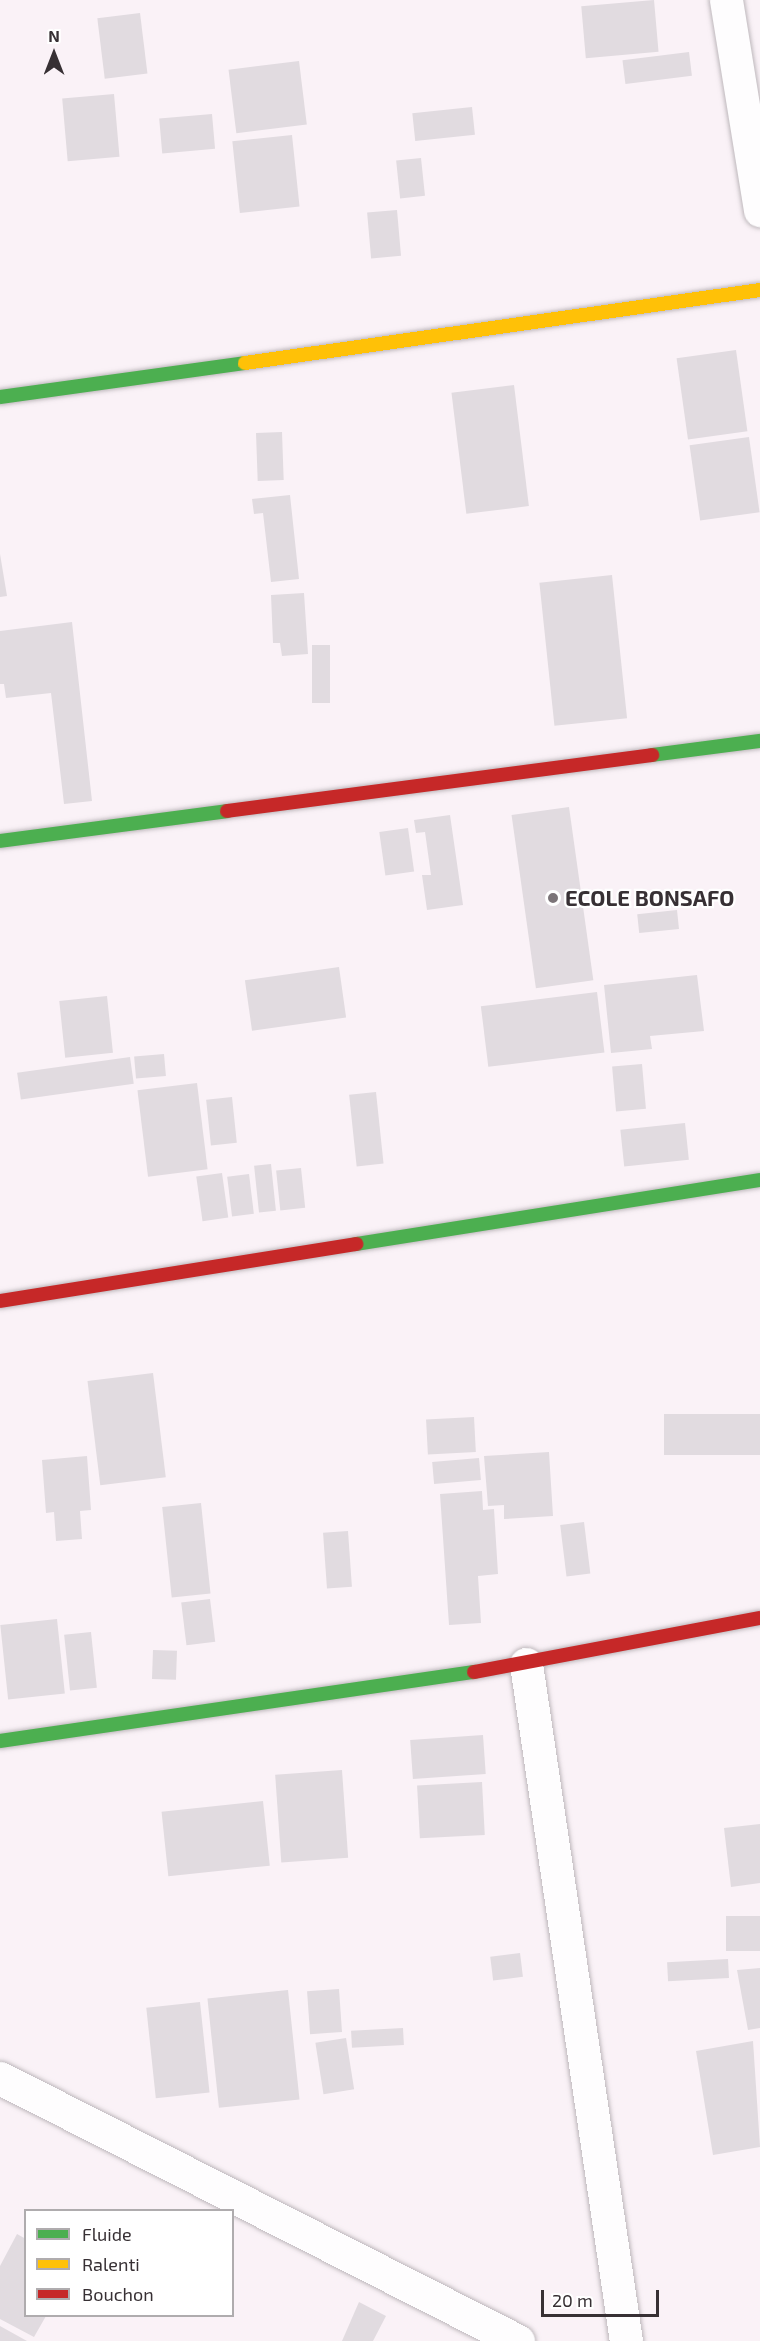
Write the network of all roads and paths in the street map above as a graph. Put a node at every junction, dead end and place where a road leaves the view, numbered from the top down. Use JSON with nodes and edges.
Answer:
{"nodes":[{"id":1,"x":726,"y":0,"type":"edge"},
{"id":2,"x":760,"y":210,"type":"edge"},
{"id":3,"x":760,"y":290,"type":"edge"},
{"id":4,"x":0,"y":397,"type":"edge"},
{"id":5,"x":760,"y":741,"type":"edge"},
{"id":6,"x":0,"y":841,"type":"edge"},
{"id":7,"x":760,"y":1180,"type":"edge"},
{"id":8,"x":0,"y":1301,"type":"edge"},
{"id":9,"x":760,"y":1618,"type":"edge"},
{"id":10,"x":526,"y":1664,"type":"junction"},
{"id":11,"x":0,"y":1741,"type":"edge"},
{"id":12,"x":0,"y":2078,"type":"edge"},
{"id":13,"x":519,"y":2341,"type":"edge"},
{"id":14,"x":626,"y":2341,"type":"edge"}],
"edges":[{"from":1,"to":2,"type":"street"},
{"from":3,"to":4,"type":"street"},
{"from":5,"to":6,"type":"street"},
{"from":7,"to":8,"type":"street"},
{"from":9,"to":10,"type":"street"},
{"from":10,"to":11,"type":"street"},
{"from":10,"to":14,"type":"street"},
{"from":12,"to":13,"type":"street"}]}
